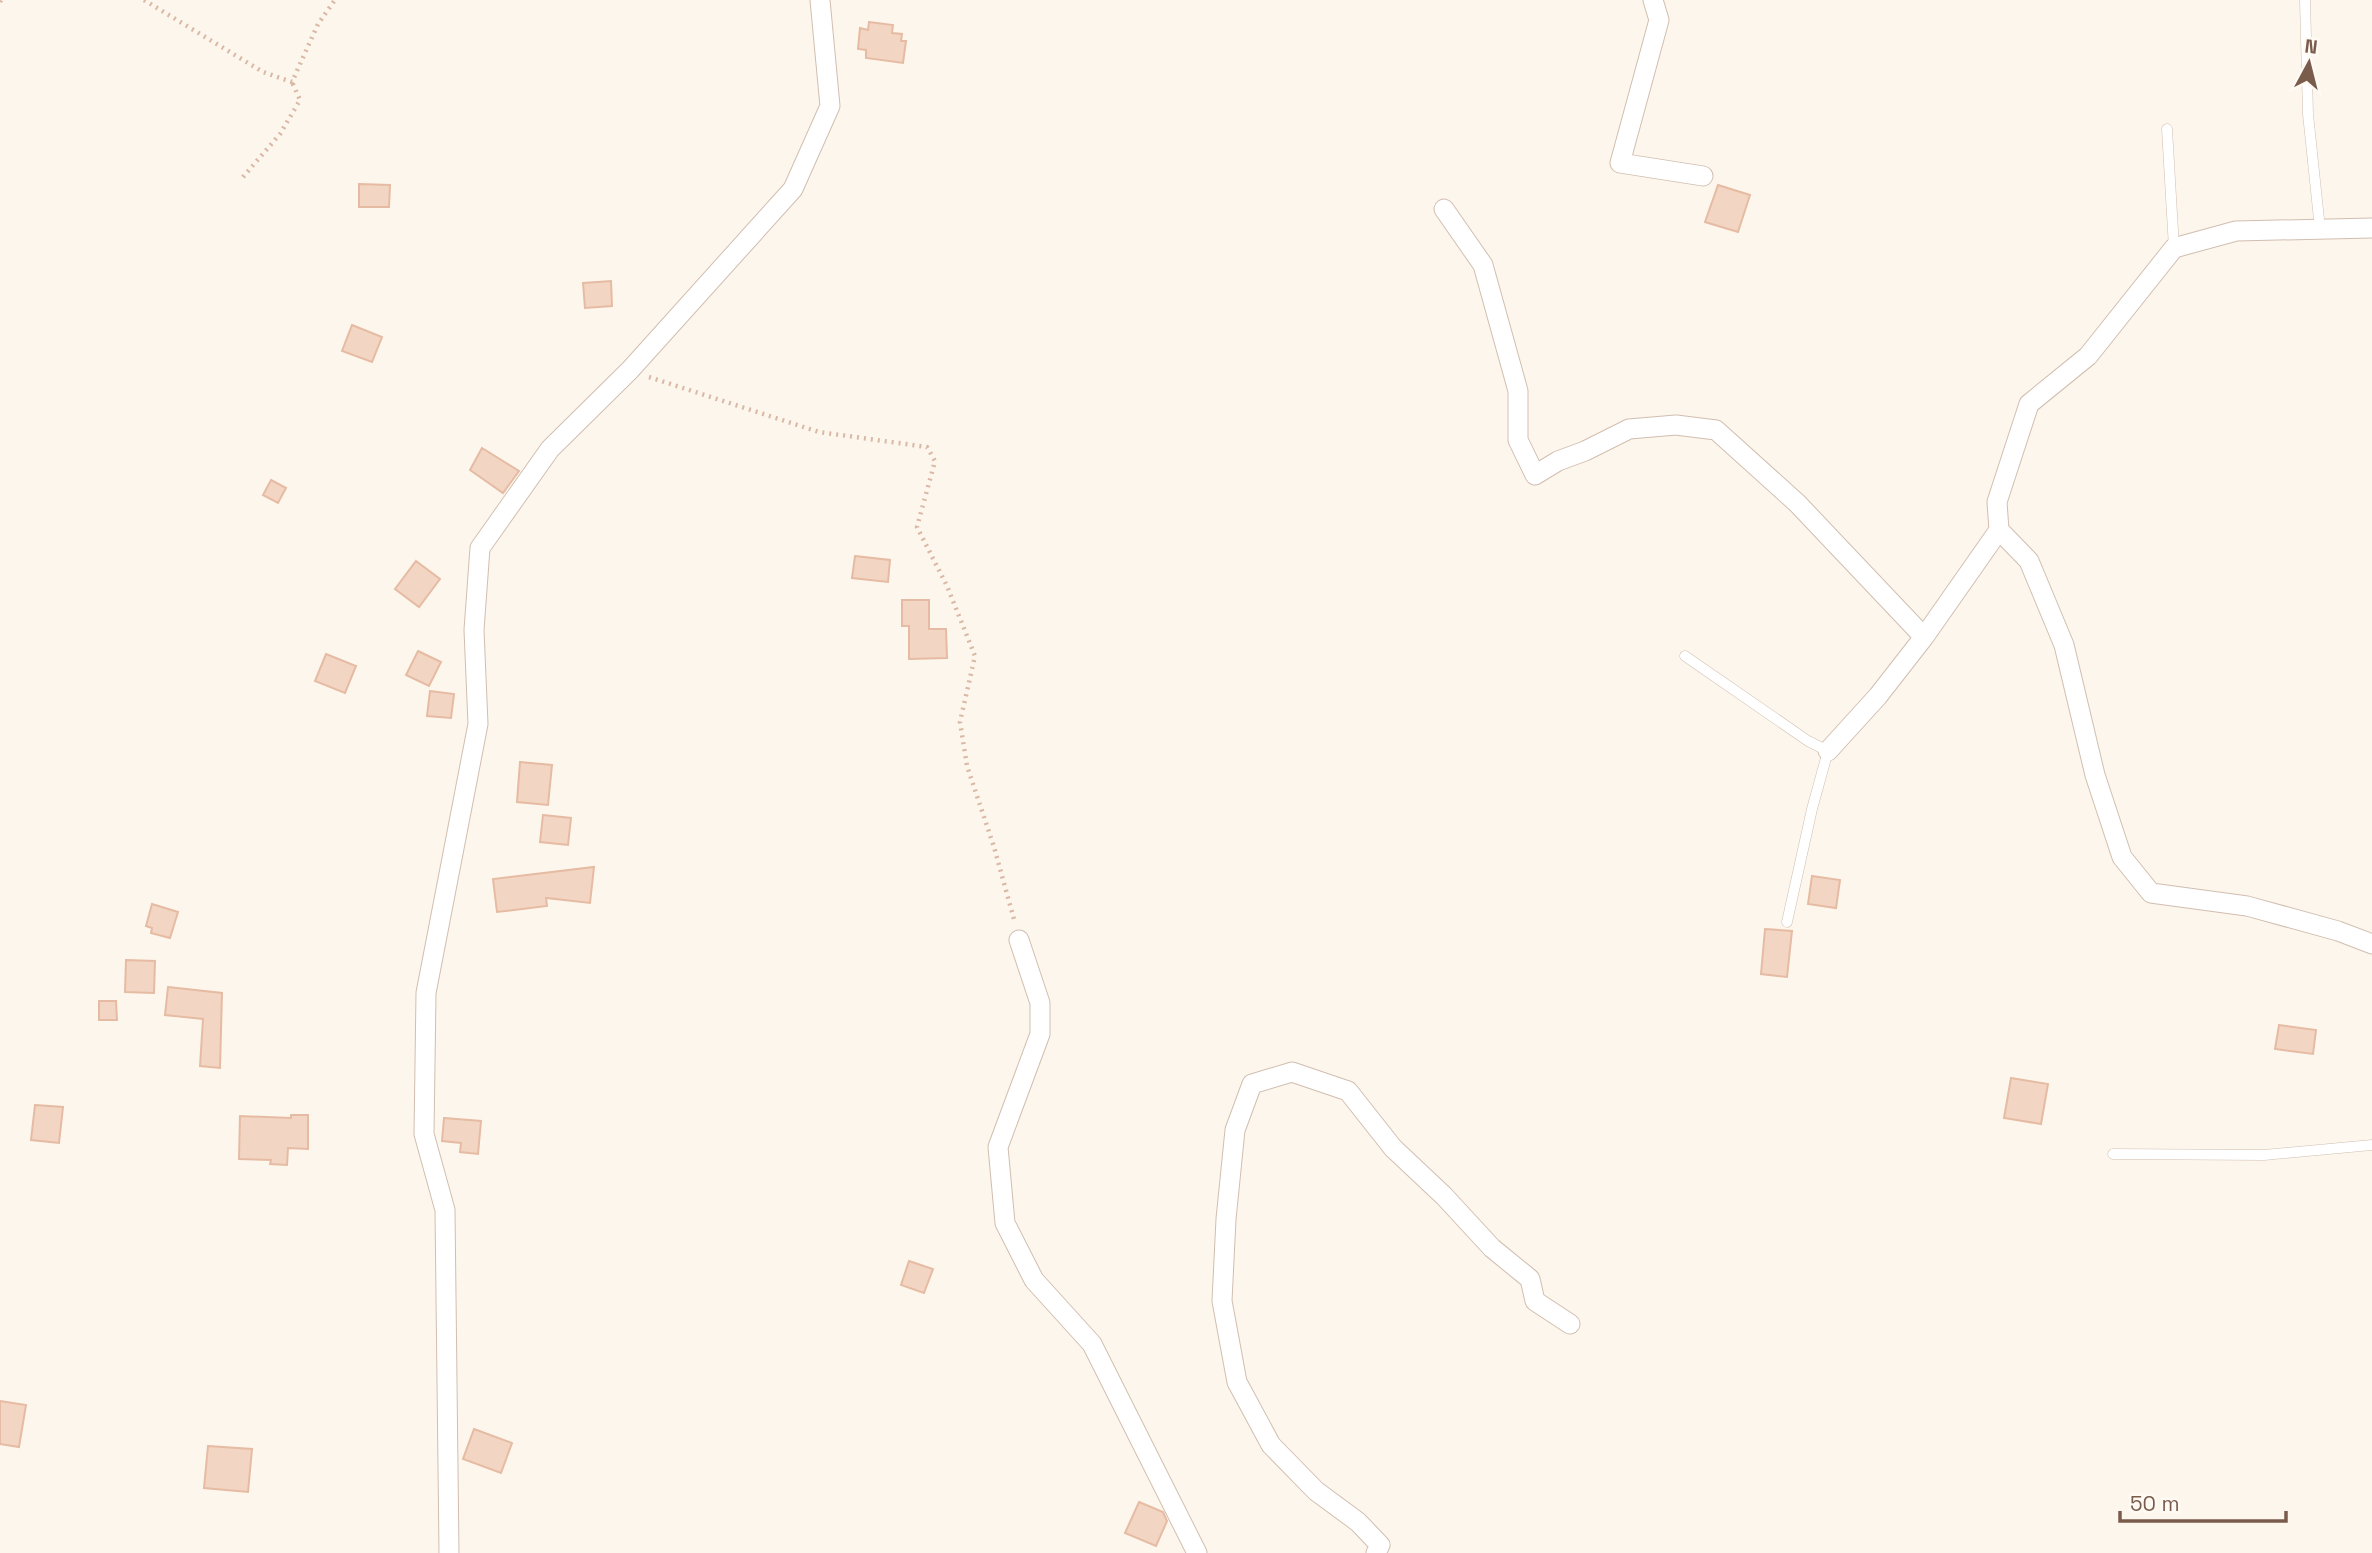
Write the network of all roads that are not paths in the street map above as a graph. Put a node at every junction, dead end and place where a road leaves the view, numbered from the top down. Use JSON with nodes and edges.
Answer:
{"nodes":[{"id":1,"x":820,"y":0,"type":"edge"},
{"id":2,"x":1653,"y":0,"type":"edge"},
{"id":3,"x":2305,"y":0,"type":"edge"},
{"id":4,"x":2168,"y":129,"type":"dead end"},
{"id":5,"x":1703,"y":176,"type":"dead end"},
{"id":6,"x":1444,"y":209,"type":"dead end"},
{"id":7,"x":2372,"y":228,"type":"edge"},
{"id":8,"x":2320,"y":229,"type":"junction"},
{"id":9,"x":2174,"y":248,"type":"junction"},
{"id":10,"x":1999,"y":530,"type":"junction"},
{"id":11,"x":1924,"y":637,"type":"junction"},
{"id":12,"x":1685,"y":656,"type":"dead end"},
{"id":13,"x":1828,"y":751,"type":"junction"},
{"id":14,"x":1787,"y":922,"type":"dead end"},
{"id":15,"x":1020,"y":940,"type":"road end"},
{"id":16,"x":2372,"y":944,"type":"edge"},
{"id":17,"x":2372,"y":1145,"type":"edge"},
{"id":18,"x":2113,"y":1154,"type":"dead end"},
{"id":19,"x":1570,"y":1324,"type":"dead end"},
{"id":20,"x":449,"y":1553,"type":"edge"},
{"id":21,"x":1197,"y":1553,"type":"edge"},
{"id":22,"x":1376,"y":1553,"type":"edge"}],
"edges":[{"from":1,"to":20,"type":"street"},
{"from":2,"to":5,"type":"street"},
{"from":3,"to":8,"type":"lane"},
{"from":4,"to":9,"type":"lane"},
{"from":6,"to":11,"type":"street"},
{"from":7,"to":8,"type":"street"},
{"from":8,"to":9,"type":"street"},
{"from":9,"to":10,"type":"street"},
{"from":10,"to":11,"type":"street"},
{"from":10,"to":16,"type":"street"},
{"from":11,"to":13,"type":"street"},
{"from":12,"to":13,"type":"lane"},
{"from":13,"to":14,"type":"lane"},
{"from":15,"to":21,"type":"street"},
{"from":17,"to":18,"type":"lane"},
{"from":19,"to":22,"type":"street"}]}
